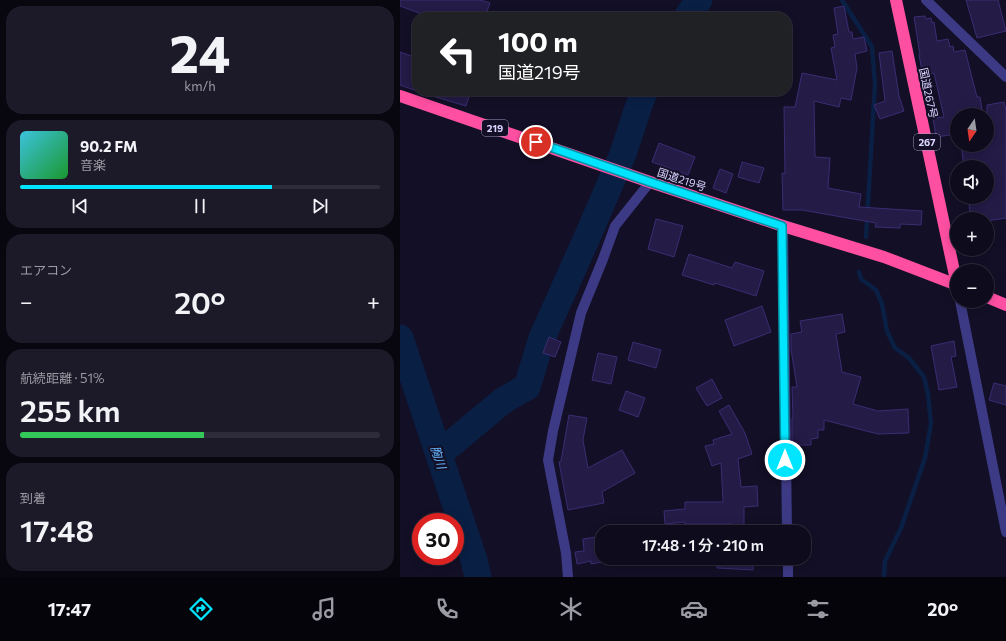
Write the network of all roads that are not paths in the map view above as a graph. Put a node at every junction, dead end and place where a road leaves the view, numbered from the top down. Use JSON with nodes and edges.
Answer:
{"nodes":[{"id":1,"x":896,"y":0,"type":"edge"},
{"id":2,"x":926,"y":0,"type":"edge"},
{"id":3,"x":1006,"y":77,"type":"edge"},
{"id":4,"x":400,"y":96,"type":"edge"},
{"id":5,"x":650,"y":182,"type":"junction"},
{"id":6,"x":782,"y":226,"type":"junction"},
{"id":7,"x":953,"y":264,"type":"edge"},
{"id":8,"x":950,"y":282,"type":"edge"},
{"id":9,"x":994,"y":300,"type":"edge"},
{"id":10,"x":1006,"y":305,"type":"edge"},
{"id":11,"x":961,"y":308,"type":"edge"},
{"id":12,"x":787,"y":525,"type":"edge"},
{"id":13,"x":1006,"y":532,"type":"edge"},
{"id":14,"x":788,"y":565,"type":"edge"},
{"id":15,"x":568,"y":577,"type":"edge"},
{"id":16,"x":788,"y":577,"type":"edge"}],
"edges":[{"from":1,"to":7,"type":"highway","name":"国道267号","number":"267"},
{"from":2,"to":3,"type":"street"},
{"from":4,"to":5,"type":"highway","name":"国道219号","number":"219"},
{"from":5,"to":6,"type":"highway","name":"国道219号","number":"219"},
{"from":5,"to":15,"type":"street"},
{"from":6,"to":8,"type":"highway","name":"国道219号","number":"219"},
{"from":6,"to":12,"type":"street"},
{"from":9,"to":10,"type":"highway"},
{"from":11,"to":13,"type":"street"},
{"from":14,"to":16,"type":"street"}]}
